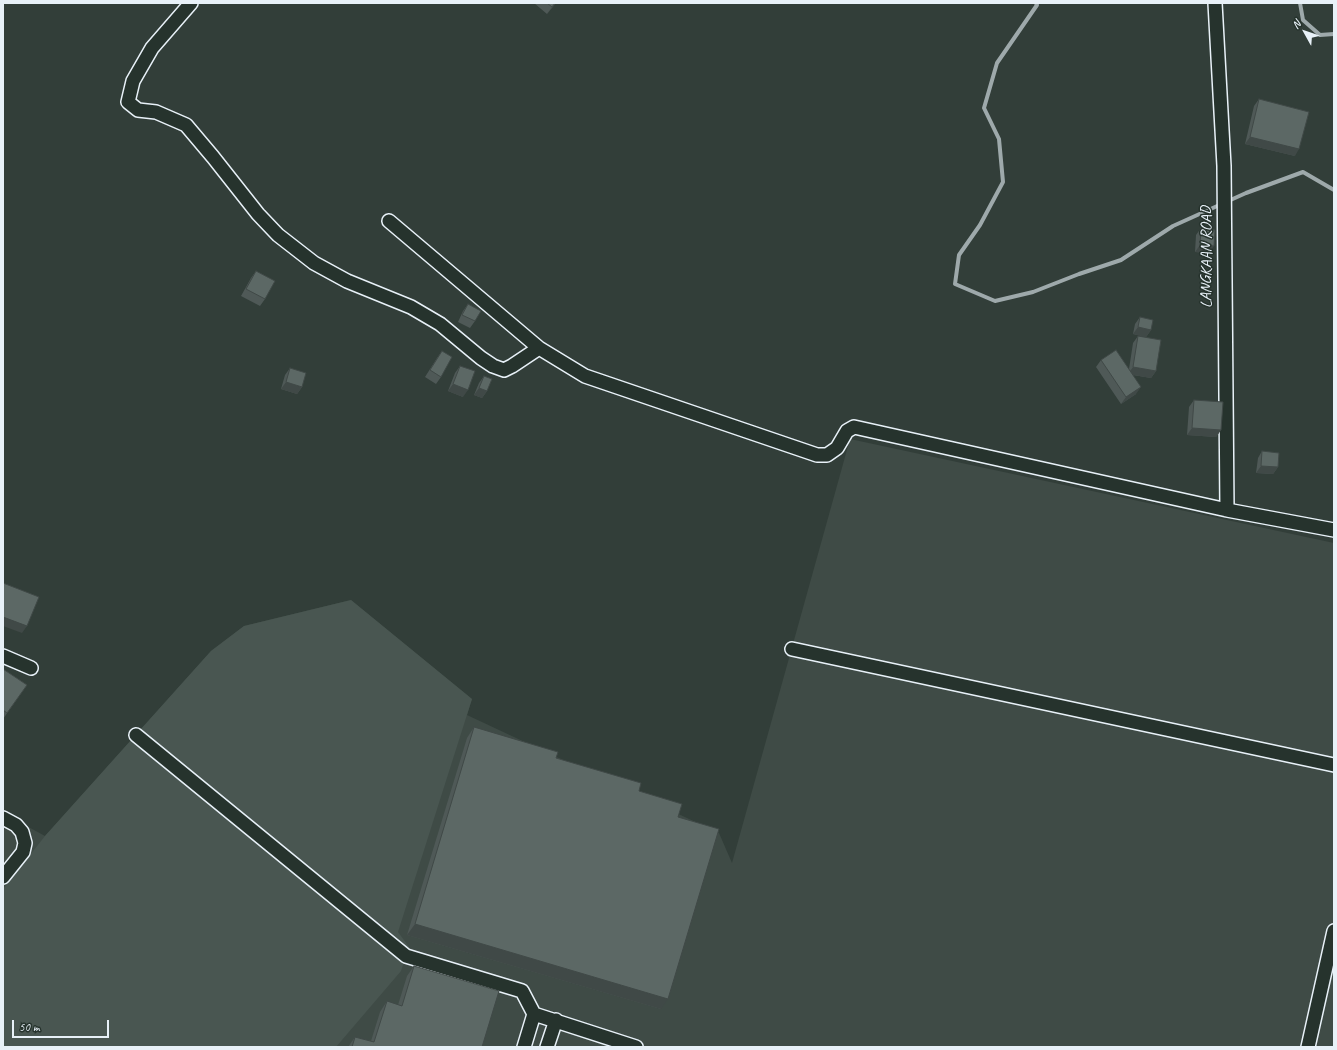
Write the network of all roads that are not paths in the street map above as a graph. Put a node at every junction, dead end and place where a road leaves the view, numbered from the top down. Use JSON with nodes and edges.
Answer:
{"nodes":[{"id":1,"x":191,"y":3,"type":"edge"},
{"id":2,"x":1215,"y":3,"type":"edge"},
{"id":3,"x":388,"y":221,"type":"dead end"},
{"id":4,"x":539,"y":348,"type":"junction"},
{"id":5,"x":1227,"y":510,"type":"junction"},
{"id":6,"x":1334,"y":530,"type":"edge"},
{"id":7,"x":792,"y":649,"type":"dead end"},
{"id":8,"x":3,"y":656,"type":"edge"},
{"id":9,"x":31,"y":668,"type":"dead end"},
{"id":10,"x":136,"y":735,"type":"dead end"},
{"id":11,"x":1334,"y":765,"type":"edge"},
{"id":12,"x":3,"y":818,"type":"edge"},
{"id":13,"x":3,"y":877,"type":"edge"},
{"id":14,"x":1334,"y":932,"type":"edge"},
{"id":15,"x":534,"y":1014,"type":"junction"},
{"id":16,"x":556,"y":1020,"type":"junction"},
{"id":17,"x":524,"y":1047,"type":"edge"},
{"id":18,"x":547,"y":1047,"type":"edge"},
{"id":19,"x":636,"y":1047,"type":"edge"},
{"id":20,"x":1308,"y":1047,"type":"edge"}],
"edges":[{"from":1,"to":4,"type":"street"},
{"from":2,"to":5,"type":"street","name":"LANGKAAN ROAD"},
{"from":3,"to":4,"type":"street"},
{"from":4,"to":5,"type":"street"},
{"from":5,"to":6,"type":"street"},
{"from":7,"to":11,"type":"street"},
{"from":8,"to":9,"type":"street"},
{"from":10,"to":15,"type":"street"},
{"from":12,"to":13,"type":"street"},
{"from":14,"to":20,"type":"street"},
{"from":15,"to":16,"type":"street"},
{"from":15,"to":17,"type":"street"},
{"from":16,"to":18,"type":"street"},
{"from":16,"to":19,"type":"street"}]}
